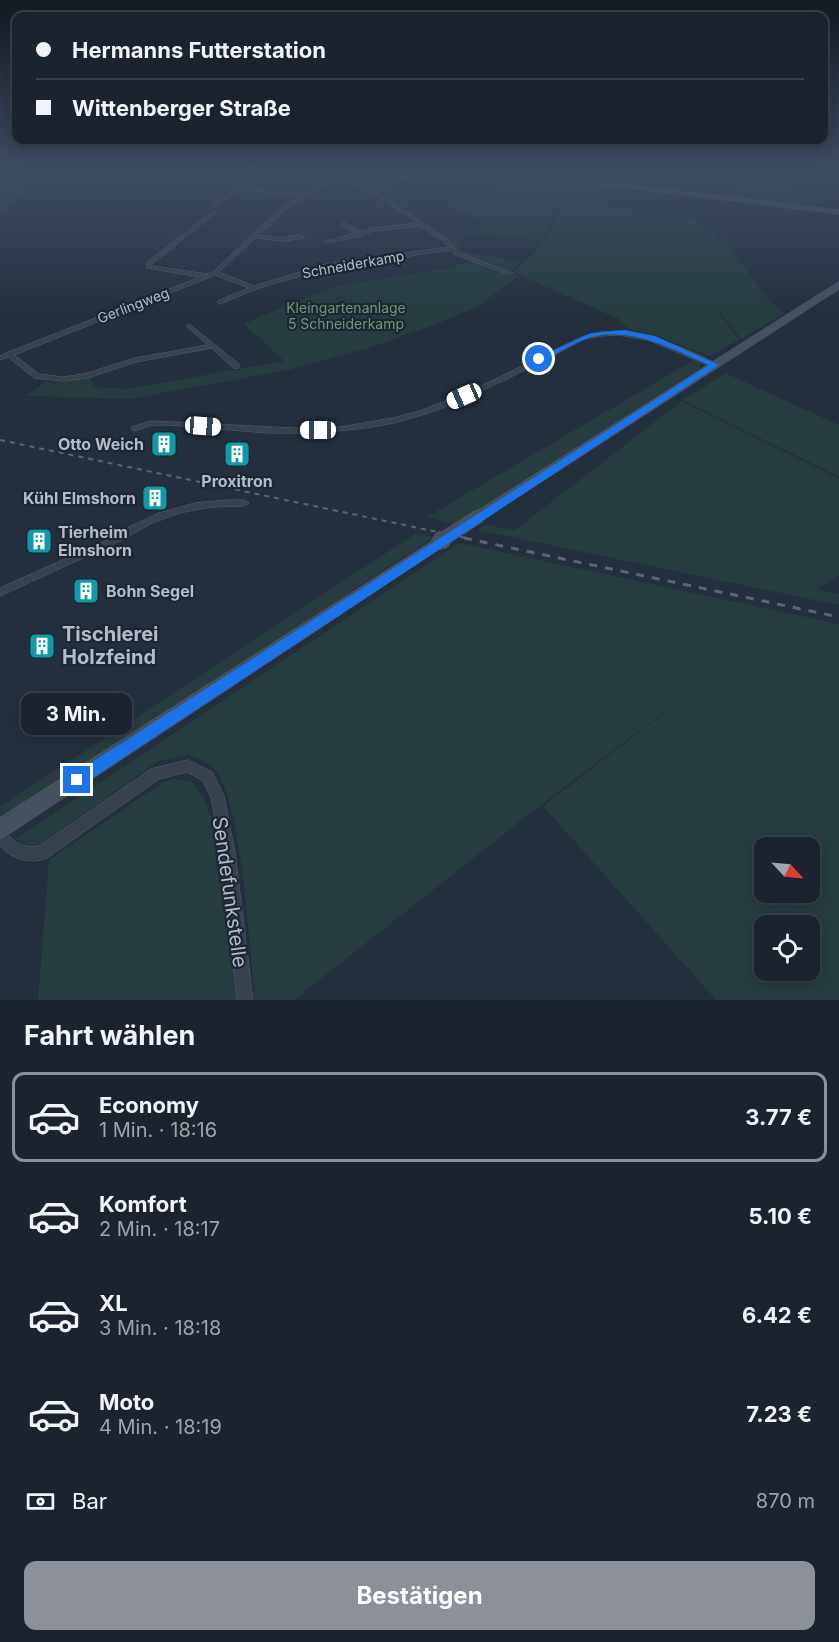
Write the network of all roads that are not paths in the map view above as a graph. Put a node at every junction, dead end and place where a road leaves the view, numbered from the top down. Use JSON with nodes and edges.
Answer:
{"nodes":[{"id":1,"x":207,"y":219,"type":"edge"},
{"id":2,"x":273,"y":219,"type":"edge"},
{"id":3,"x":413,"y":219,"type":"edge"},
{"id":4,"x":344,"y":224,"type":"dead end"},
{"id":5,"x":421,"y":224,"type":"junction"},
{"id":6,"x":363,"y":233,"type":"junction"},
{"id":7,"x":254,"y":236,"type":"junction"},
{"id":8,"x":287,"y":238,"type":"dead end"},
{"id":9,"x":327,"y":242,"type":"dead end"},
{"id":10,"x":453,"y":248,"type":"junction"},
{"id":11,"x":215,"y":273,"type":"junction"},
{"id":12,"x":510,"y":273,"type":"dead end"},
{"id":13,"x":207,"y":276,"type":"junction"},
{"id":14,"x":839,"y":285,"type":"edge"},
{"id":15,"x":254,"y":288,"type":"junction"},
{"id":16,"x":220,"y":302,"type":"dead end"},
{"id":17,"x":189,"y":327,"type":"dead end"},
{"id":18,"x":206,"y":339,"type":"junction"},
{"id":19,"x":213,"y":346,"type":"junction"},
{"id":20,"x":184,"y":352,"type":"junction"},
{"id":21,"x":8,"y":354,"type":"junction"},
{"id":22,"x":0,"y":357,"type":"edge"},
{"id":23,"x":721,"y":361,"type":"junction"},
{"id":24,"x":236,"y":366,"type":"dead end"},
{"id":25,"x":135,"y":429,"type":"dead end"},
{"id":26,"x":244,"y":503,"type":"dead end"},
{"id":27,"x":0,"y":592,"type":"edge"},
{"id":28,"x":0,"y":833,"type":"edge"},
{"id":29,"x":245,"y":1000,"type":"edge"}],
"edges":[{"from":1,"to":13,"type":"street"},
{"from":2,"to":7,"type":"street","name":"Gerlingweg"},
{"from":3,"to":5,"type":"street"},
{"from":4,"to":6,"type":"street"},
{"from":5,"to":6,"type":"street"},
{"from":5,"to":10,"type":"street"},
{"from":6,"to":9,"type":"street"},
{"from":7,"to":8,"type":"street"},
{"from":7,"to":11,"type":"street","name":"Gerlingweg"},
{"from":10,"to":12,"type":"street"},
{"from":10,"to":15,"type":"street","name":"Schneiderkamp"},
{"from":11,"to":13,"type":"street","name":"Gerlingweg"},
{"from":11,"to":15,"type":"street"},
{"from":13,"to":21,"type":"street","name":"Gerlingweg"},
{"from":14,"to":23,"type":"main road"},
{"from":15,"to":16,"type":"street","name":"Schneiderkamp"},
{"from":17,"to":18,"type":"street"},
{"from":18,"to":19,"type":"street"},
{"from":18,"to":20,"type":"street"},
{"from":19,"to":20,"type":"street"},
{"from":19,"to":24,"type":"street"},
{"from":20,"to":21,"type":"street"},
{"from":21,"to":22,"type":"street","name":"Gerlingweg"},
{"from":23,"to":25,"type":"street"},
{"from":23,"to":28,"type":"main road","bridge":true},
{"from":26,"to":27,"type":"street"},
{"from":28,"to":29,"type":"street","name":"Sendefunkstelle"}]}
